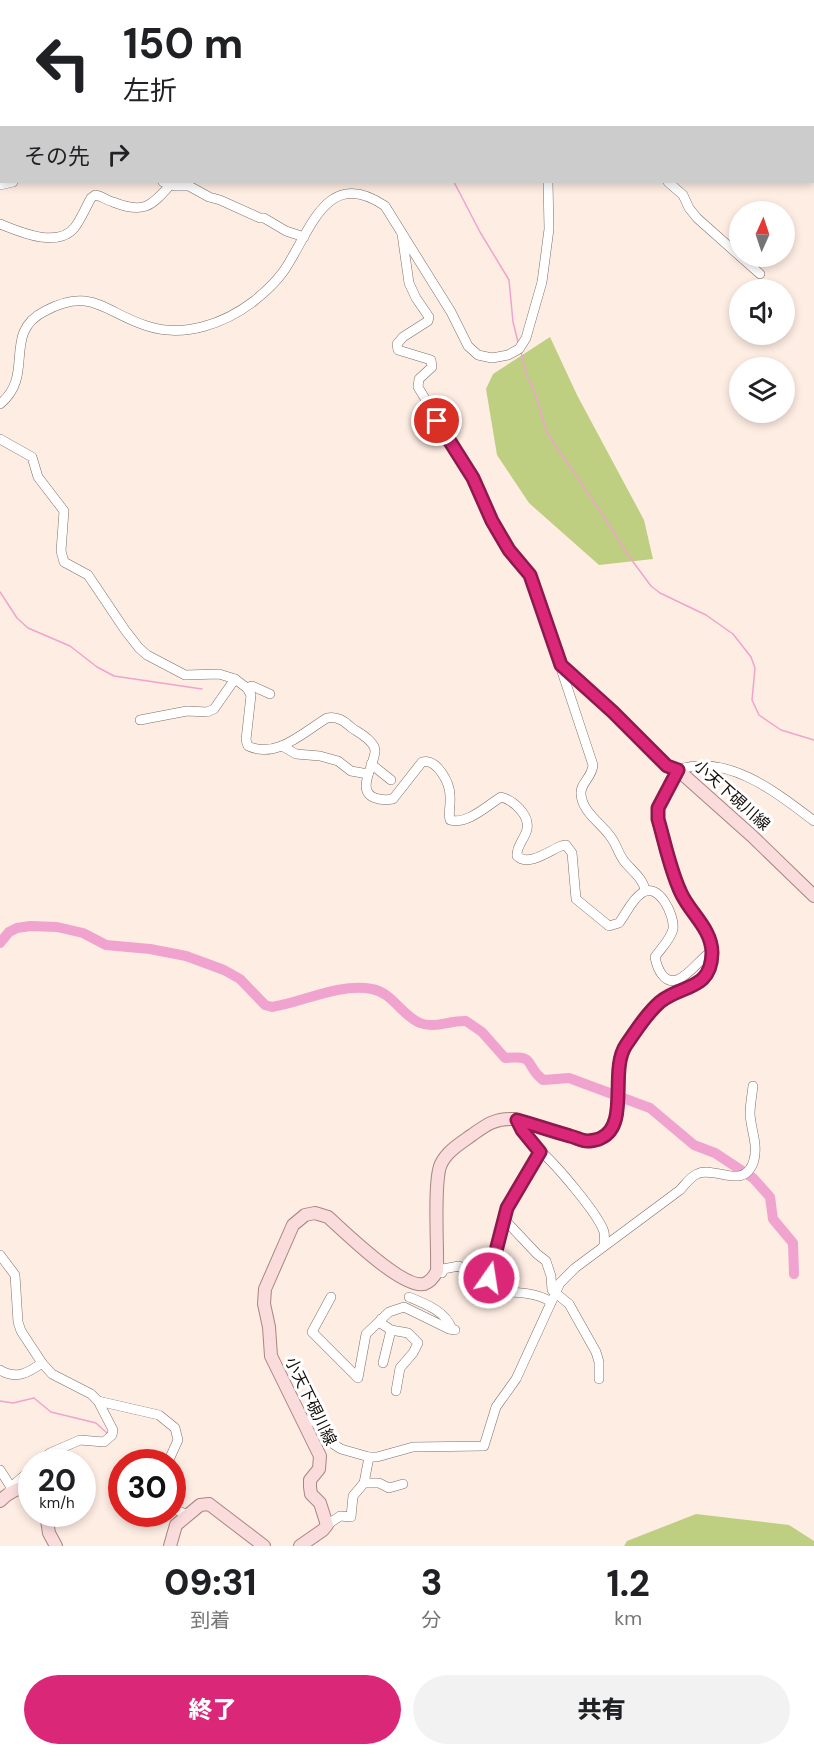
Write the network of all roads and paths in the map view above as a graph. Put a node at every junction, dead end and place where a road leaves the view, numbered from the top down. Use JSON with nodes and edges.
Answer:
{"nodes":[{"id":1,"x":165,"y":183,"type":"edge"},
{"id":2,"x":172,"y":183,"type":"edge"},
{"id":3,"x":542,"y":183,"type":"edge"},
{"id":4,"x":548,"y":183,"type":"edge"},
{"id":5,"x":669,"y":183,"type":"edge"},
{"id":6,"x":549,"y":209,"type":"junction"},
{"id":7,"x":0,"y":224,"type":"edge"},
{"id":8,"x":401,"y":230,"type":"junction"},
{"id":9,"x":304,"y":237,"type":"junction"},
{"id":10,"x":760,"y":274,"type":"dead end"},
{"id":11,"x":0,"y":404,"type":"edge"},
{"id":12,"x":0,"y":438,"type":"edge"},
{"id":13,"x":561,"y":665,"type":"junction"},
{"id":14,"x":235,"y":679,"type":"junction"},
{"id":15,"x":248,"y":688,"type":"junction"},
{"id":16,"x":270,"y":694,"type":"dead end"},
{"id":17,"x":140,"y":720,"type":"dead end"},
{"id":18,"x":282,"y":746,"type":"junction"},
{"id":19,"x":371,"y":764,"type":"junction"},
{"id":20,"x":679,"y":770,"type":"junction"},
{"id":21,"x":368,"y":774,"type":"junction"},
{"id":22,"x":391,"y":780,"type":"dead end"},
{"id":23,"x":814,"y":821,"type":"edge"},
{"id":24,"x":645,"y":891,"type":"junction"},
{"id":25,"x":814,"y":896,"type":"edge"},
{"id":26,"x":712,"y":951,"type":"junction"},
{"id":27,"x":753,"y":1086,"type":"dead end"},
{"id":28,"x":517,"y":1120,"type":"junction"},
{"id":29,"x":540,"y":1152,"type":"junction"},
{"id":30,"x":504,"y":1219,"type":"junction"},
{"id":31,"x":604,"y":1246,"type":"junction"},
{"id":32,"x":0,"y":1255,"type":"edge"},
{"id":33,"x":442,"y":1273,"type":"dead end"},
{"id":34,"x":489,"y":1276,"type":"junction"},
{"id":35,"x":409,"y":1296,"type":"dead end"},
{"id":36,"x":331,"y":1297,"type":"dead end"},
{"id":37,"x":554,"y":1298,"type":"junction"},
{"id":38,"x":381,"y":1319,"type":"junction"},
{"id":39,"x":392,"y":1330,"type":"junction"},
{"id":40,"x":42,"y":1363,"type":"junction"},
{"id":41,"x":383,"y":1363,"type":"dead end"},
{"id":42,"x":0,"y":1370,"type":"edge"},
{"id":43,"x":599,"y":1379,"type":"dead end"},
{"id":44,"x":396,"y":1391,"type":"dead end"},
{"id":45,"x":98,"y":1401,"type":"junction"},
{"id":46,"x":303,"y":1422,"type":"junction"},
{"id":47,"x":61,"y":1449,"type":"edge"},
{"id":48,"x":174,"y":1449,"type":"edge"},
{"id":49,"x":369,"y":1457,"type":"junction"},
{"id":50,"x":0,"y":1470,"type":"edge"},
{"id":51,"x":18,"y":1482,"type":"edge"},
{"id":52,"x":364,"y":1483,"type":"junction"},
{"id":53,"x":403,"y":1484,"type":"dead end"},
{"id":54,"x":6,"y":1494,"type":"edge"},
{"id":55,"x":188,"y":1515,"type":"edge"},
{"id":56,"x":327,"y":1525,"type":"junction"},
{"id":57,"x":48,"y":1527,"type":"edge"},
{"id":58,"x":175,"y":1527,"type":"edge"},
{"id":59,"x":56,"y":1546,"type":"edge"},
{"id":60,"x":170,"y":1546,"type":"edge"},
{"id":61,"x":264,"y":1546,"type":"edge"},
{"id":62,"x":300,"y":1546,"type":"edge"}],
"edges":[{"from":1,"to":7,"type":"street"},
{"from":2,"to":9,"type":"street"},
{"from":3,"to":6,"type":"street"},
{"from":4,"to":6,"type":"street"},
{"from":5,"to":10,"type":"street"},
{"from":6,"to":8,"type":"street"},
{"from":8,"to":9,"type":"street"},
{"from":8,"to":13,"type":"street"},
{"from":9,"to":11,"type":"street"},
{"from":12,"to":14,"type":"street"},
{"from":13,"to":20,"type":"street"},
{"from":13,"to":24,"type":"street"},
{"from":14,"to":15,"type":"street"},
{"from":14,"to":17,"type":"street"},
{"from":15,"to":16,"type":"street"},
{"from":15,"to":18,"type":"street"},
{"from":18,"to":19,"type":"street"},
{"from":18,"to":21,"type":"street"},
{"from":19,"to":21,"type":"street"},
{"from":19,"to":22,"type":"street"},
{"from":20,"to":23,"type":"street"},
{"from":20,"to":25,"type":"main road","name":"小天下硯川線"},
{"from":20,"to":26,"type":"main road","name":"小天下硯川線"},
{"from":21,"to":24,"type":"street"},
{"from":24,"to":26,"type":"street"},
{"from":26,"to":28,"type":"main road","name":"小天下硯川線"},
{"from":27,"to":31,"type":"street"},
{"from":28,"to":29,"type":"street"},
{"from":28,"to":46,"type":"main road","name":"小天下硯川線"},
{"from":29,"to":30,"type":"street"},
{"from":29,"to":31,"type":"street"},
{"from":30,"to":34,"type":"street"},
{"from":30,"to":37,"type":"street"},
{"from":31,"to":37,"type":"street"},
{"from":32,"to":40,"type":"street"},
{"from":33,"to":34,"type":"street"},
{"from":34,"to":37,"type":"street"},
{"from":35,"to":38,"type":"street"},
{"from":36,"to":38,"type":"street"},
{"from":37,"to":43,"type":"street"},
{"from":37,"to":49,"type":"street"},
{"from":38,"to":39,"type":"street"},
{"from":39,"to":41,"type":"street"},
{"from":39,"to":44,"type":"street"},
{"from":40,"to":42,"type":"street"},
{"from":40,"to":45,"type":"street"},
{"from":45,"to":47,"type":"street"},
{"from":45,"to":48,"type":"street"},
{"from":46,"to":49,"type":"street"},
{"from":46,"to":56,"type":"main road","name":"小天下硯川線"},
{"from":49,"to":52,"type":"street"},
{"from":50,"to":54,"type":"street"},
{"from":51,"to":54,"type":"street"},
{"from":52,"to":53,"type":"street"},
{"from":52,"to":56,"type":"street"},
{"from":55,"to":61,"type":"main road"},
{"from":56,"to":62,"type":"main road"},
{"from":57,"to":59,"type":"main road"},
{"from":58,"to":60,"type":"main road"}]}
